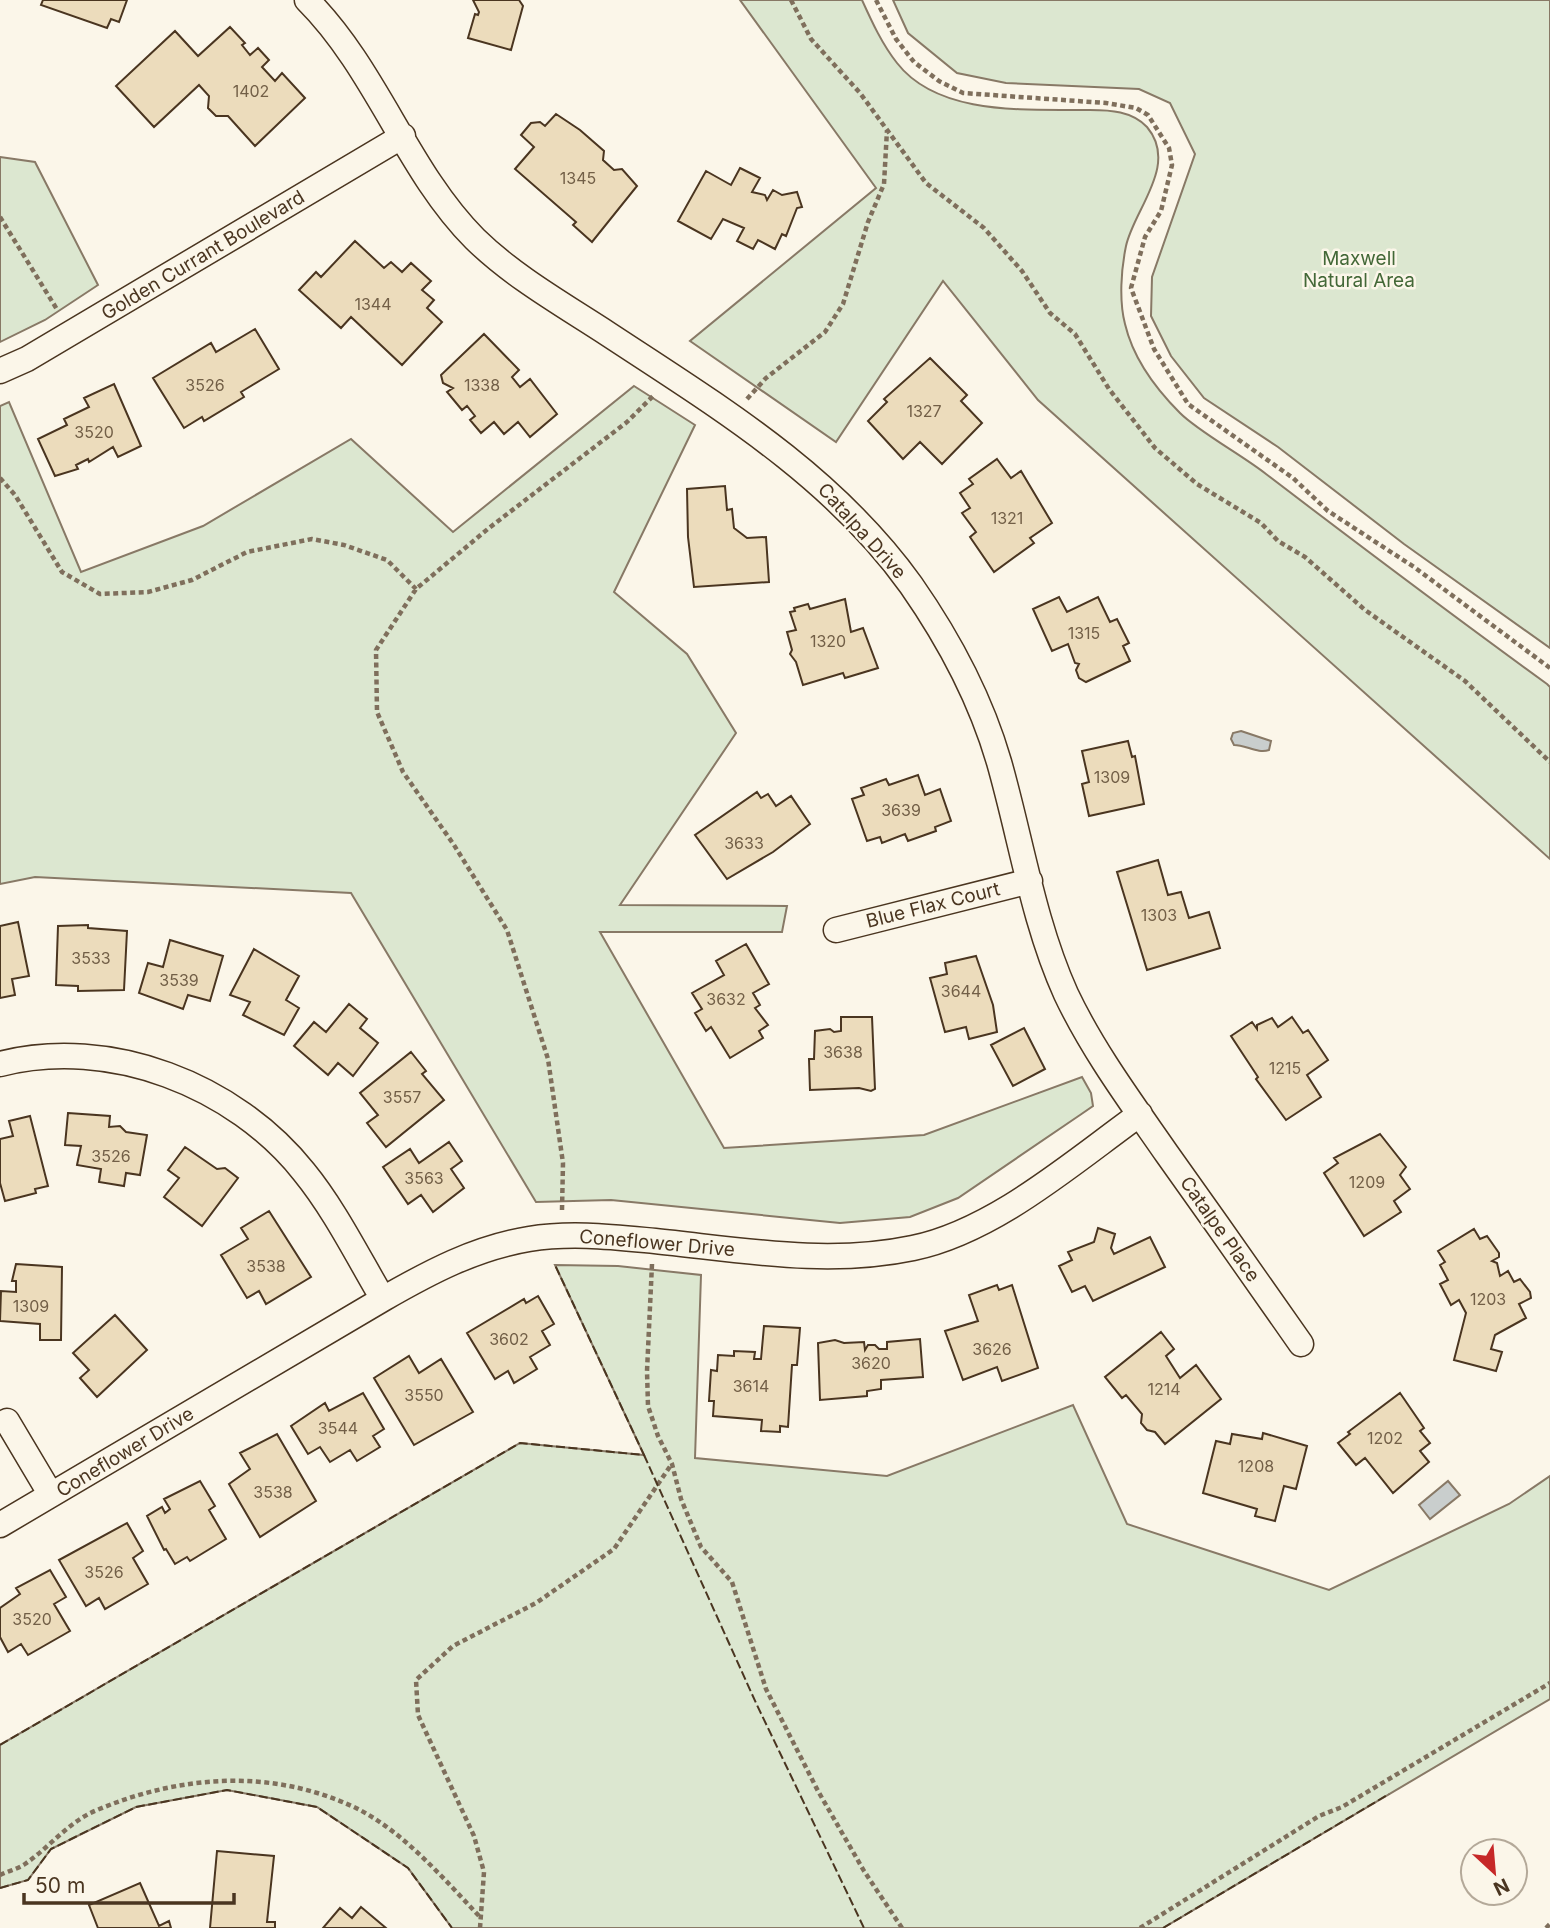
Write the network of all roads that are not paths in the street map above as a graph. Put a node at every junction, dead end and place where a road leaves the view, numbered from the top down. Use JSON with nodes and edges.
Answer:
{"nodes":[{"id":1,"x":307,"y":0,"type":"edge"},
{"id":2,"x":403,"y":136,"type":"junction"},
{"id":3,"x":0,"y":371,"type":"edge"},
{"id":4,"x":1030,"y":881,"type":"junction"},
{"id":5,"x":836,"y":930,"type":"dead end"},
{"id":6,"x":0,"y":1064,"type":"edge"},
{"id":7,"x":1140,"y":1114,"type":"junction"},
{"id":8,"x":383,"y":1299,"type":"junction"},
{"id":9,"x":1301,"y":1344,"type":"dead end"},
{"id":10,"x":7,"y":1421,"type":"dead end"},
{"id":11,"x":51,"y":1495,"type":"junction"},
{"id":12,"x":0,"y":1525,"type":"edge"}],
"edges":[{"from":1,"to":2,"type":"street","name":"Catalpa Drive"},
{"from":2,"to":3,"type":"street","name":"Golden Currant Boulevard"},
{"from":2,"to":4,"type":"street","name":"Catalpa Drive"},
{"from":4,"to":5,"type":"street","name":"Blue Flax Court"},
{"from":4,"to":7,"type":"street","name":"Catalpa Drive"},
{"from":6,"to":8,"type":"street"},
{"from":7,"to":8,"type":"street","name":"Coneflower Drive"},
{"from":7,"to":9,"type":"street","name":"Catalpe Place"},
{"from":8,"to":11,"type":"street","name":"Coneflower Drive"},
{"from":10,"to":11,"type":"street"},
{"from":11,"to":12,"type":"street","name":"Coneflower Drive"}]}
